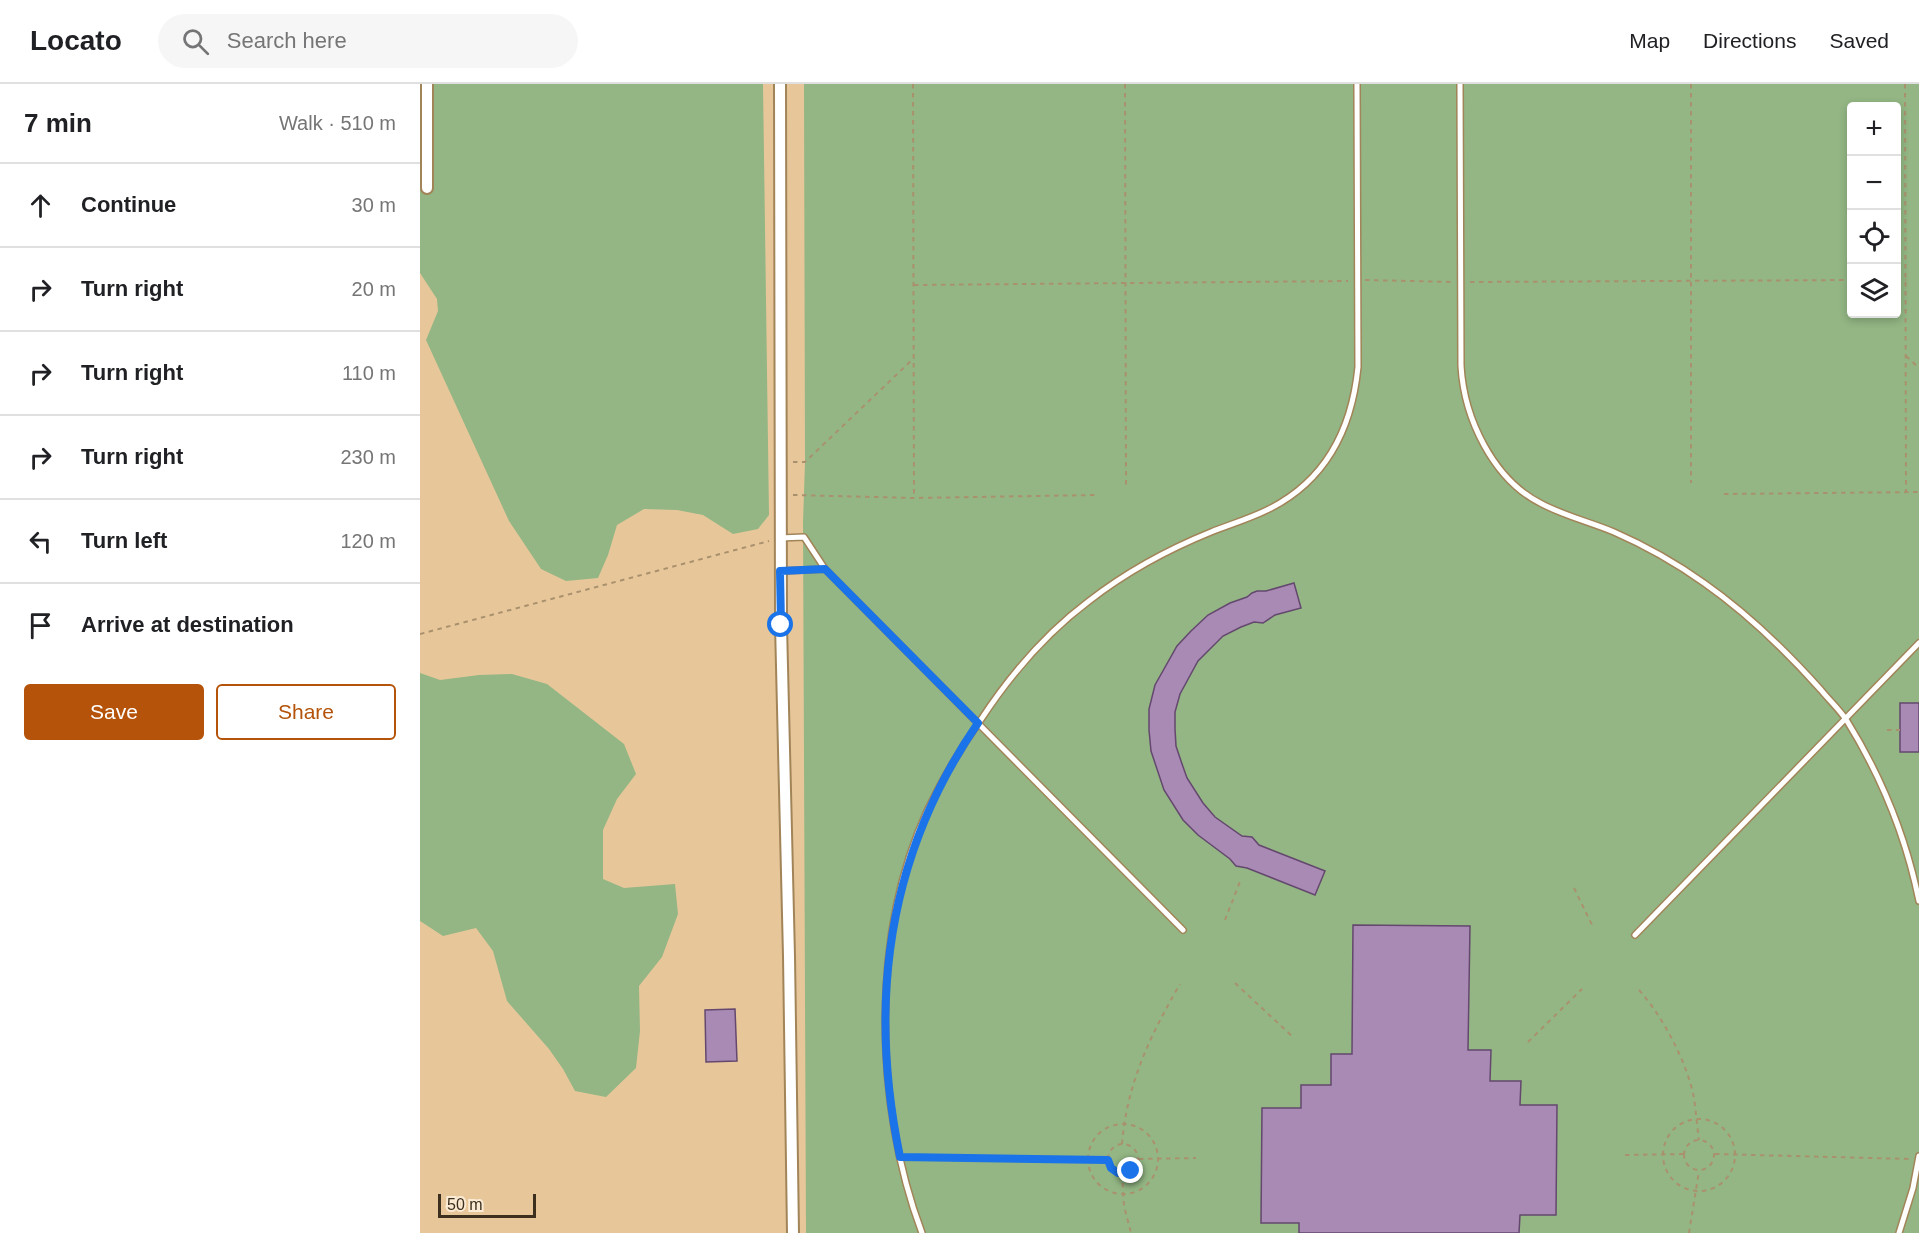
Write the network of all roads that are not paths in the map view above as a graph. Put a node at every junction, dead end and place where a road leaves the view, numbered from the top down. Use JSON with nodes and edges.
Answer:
{"nodes":[{"id":1,"x":427,"y":84,"type":"edge"},
{"id":2,"x":780,"y":84,"type":"edge"},
{"id":3,"x":1357,"y":84,"type":"edge"},
{"id":4,"x":1460,"y":84,"type":"edge"},
{"id":5,"x":427,"y":188,"type":"dead end"},
{"id":6,"x":780,"y":538,"type":"junction"},
{"id":7,"x":825,"y":569,"type":"junction"},
{"id":8,"x":780,"y":571,"type":"junction"},
{"id":9,"x":1919,"y":644,"type":"edge"},
{"id":10,"x":1846,"y":719,"type":"junction"},
{"id":11,"x":978,"y":723,"type":"junction"},
{"id":12,"x":1919,"y":901,"type":"edge"},
{"id":13,"x":1184,"y":930,"type":"dead end"},
{"id":14,"x":1635,"y":935,"type":"dead end"},
{"id":15,"x":1919,"y":1158,"type":"edge"},
{"id":16,"x":793,"y":1233,"type":"edge"},
{"id":17,"x":922,"y":1233,"type":"edge"},
{"id":18,"x":1899,"y":1233,"type":"edge"}],
"edges":[{"from":1,"to":5,"type":"street"},
{"from":2,"to":6,"type":"street"},
{"from":3,"to":11,"type":"lane"},
{"from":4,"to":10,"type":"lane"},
{"from":6,"to":7,"type":"lane"},
{"from":6,"to":8,"type":"street"},
{"from":7,"to":8,"type":"lane"},
{"from":7,"to":11,"type":"lane"},
{"from":8,"to":16,"type":"street"},
{"from":9,"to":10,"type":"lane"},
{"from":10,"to":12,"type":"lane"},
{"from":10,"to":14,"type":"lane"},
{"from":11,"to":13,"type":"lane"},
{"from":11,"to":17,"type":"lane"},
{"from":15,"to":18,"type":"lane"}]}
